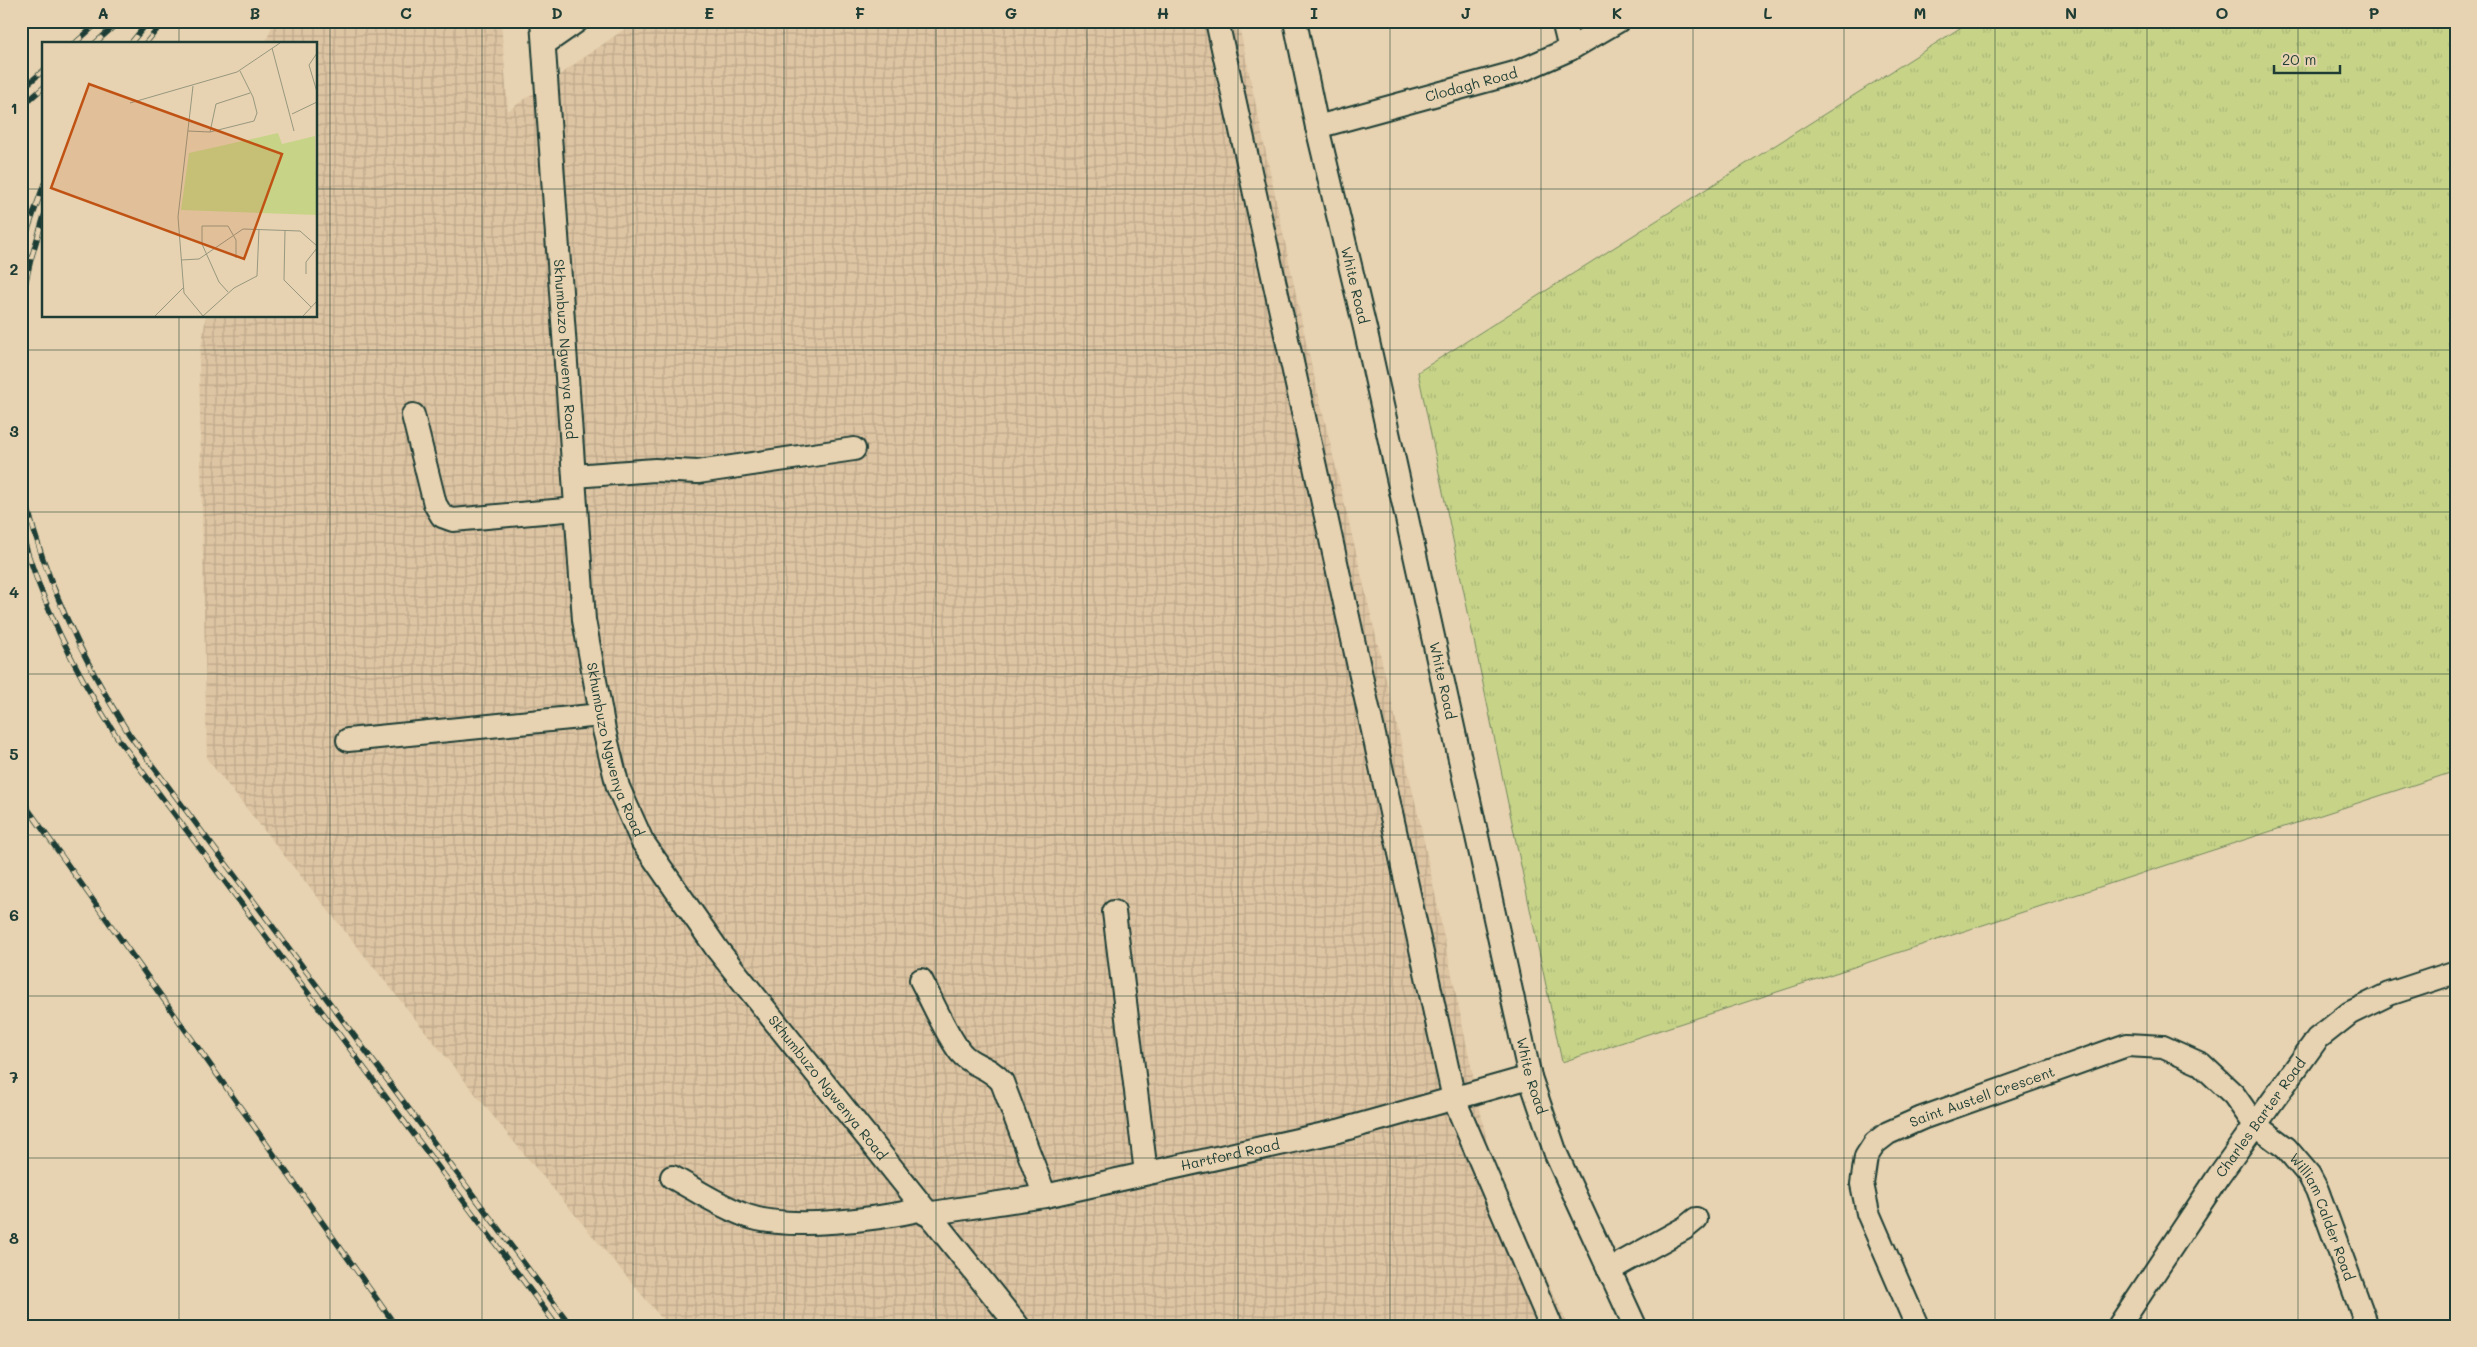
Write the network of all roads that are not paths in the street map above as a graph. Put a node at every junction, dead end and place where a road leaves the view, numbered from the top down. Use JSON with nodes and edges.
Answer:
{"nodes":[{"id":1,"x":542,"y":21,"type":"edge"},
{"id":2,"x":577,"y":21,"type":"edge"},
{"id":3,"x":1217,"y":21,"type":"edge"},
{"id":4,"x":1296,"y":21,"type":"edge"},
{"id":5,"x":1563,"y":21,"type":"edge"},
{"id":6,"x":1618,"y":21,"type":"edge"},
{"id":7,"x":544,"y":44,"type":"junction"},
{"id":8,"x":1570,"y":49,"type":"junction"},
{"id":9,"x":1317,"y":127,"type":"junction"},
{"id":10,"x":413,"y":415,"type":"dead end"},
{"id":11,"x":854,"y":449,"type":"dead end"},
{"id":12,"x":574,"y":476,"type":"junction"},
{"id":13,"x":576,"y":509,"type":"junction"},
{"id":14,"x":601,"y":714,"type":"junction"},
{"id":15,"x":348,"y":740,"type":"dead end"},
{"id":16,"x":1114,"y":912,"type":"dead end"},
{"id":17,"x":2456,"y":972,"type":"edge"},
{"id":18,"x":920,"y":980,"type":"dead end"},
{"id":19,"x":1530,"y":1077,"type":"junction"},
{"id":20,"x":1454,"y":1099,"type":"junction"},
{"id":21,"x":2255,"y":1125,"type":"junction"},
{"id":22,"x":1146,"y":1174,"type":"junction"},
{"id":23,"x":672,"y":1177,"type":"dead end"},
{"id":24,"x":1045,"y":1196,"type":"junction"},
{"id":25,"x":924,"y":1212,"type":"junction"},
{"id":26,"x":1696,"y":1219,"type":"dead end"},
{"id":27,"x":1609,"y":1270,"type":"junction"},
{"id":28,"x":1018,"y":1326,"type":"edge"},
{"id":29,"x":1551,"y":1326,"type":"edge"},
{"id":30,"x":1635,"y":1326,"type":"edge"},
{"id":31,"x":1917,"y":1326,"type":"edge"},
{"id":32,"x":2119,"y":1326,"type":"edge"},
{"id":33,"x":2367,"y":1326,"type":"edge"}],
"edges":[{"from":1,"to":7,"type":"street","name":"Skhumbuzo Ngwenya Road"},
{"from":2,"to":7,"type":"street"},
{"from":3,"to":20,"type":"street"},
{"from":4,"to":9,"type":"street","name":"White Road"},
{"from":5,"to":8,"type":"street"},
{"from":6,"to":8,"type":"street","name":"Clodagh Road"},
{"from":7,"to":12,"type":"street","name":"Skhumbuzo Ngwenya Road"},
{"from":8,"to":9,"type":"street","name":"Clodagh Road"},
{"from":9,"to":19,"type":"street","name":"White Road"},
{"from":10,"to":13,"type":"street"},
{"from":11,"to":12,"type":"street"},
{"from":12,"to":13,"type":"street","name":"Skhumbuzo Ngwenya Road"},
{"from":13,"to":14,"type":"street","name":"Skhumbuzo Ngwenya Road"},
{"from":14,"to":15,"type":"street"},
{"from":14,"to":25,"type":"street","name":"Skhumbuzo Ngwenya Road"},
{"from":16,"to":22,"type":"street"},
{"from":17,"to":21,"type":"street","name":"Charles Barter Road"},
{"from":18,"to":24,"type":"street"},
{"from":19,"to":20,"type":"street","name":"Hartford Road"},
{"from":19,"to":27,"type":"street","name":"White Road"},
{"from":20,"to":22,"type":"street","name":"Hartford Road"},
{"from":20,"to":29,"type":"street"},
{"from":21,"to":31,"type":"street","name":"Saint Austell Crescent"},
{"from":21,"to":32,"type":"street","name":"Charles Barter Road"},
{"from":21,"to":33,"type":"street","name":"William Calder Road"},
{"from":22,"to":24,"type":"street","name":"Hartford Road"},
{"from":23,"to":25,"type":"street","name":"Hartford Road"},
{"from":24,"to":25,"type":"street","name":"Hartford Road"},
{"from":25,"to":28,"type":"street","name":"Skhumbuzo Ngwenya Road"},
{"from":26,"to":27,"type":"street"},
{"from":27,"to":30,"type":"street","name":"White Road"}]}
